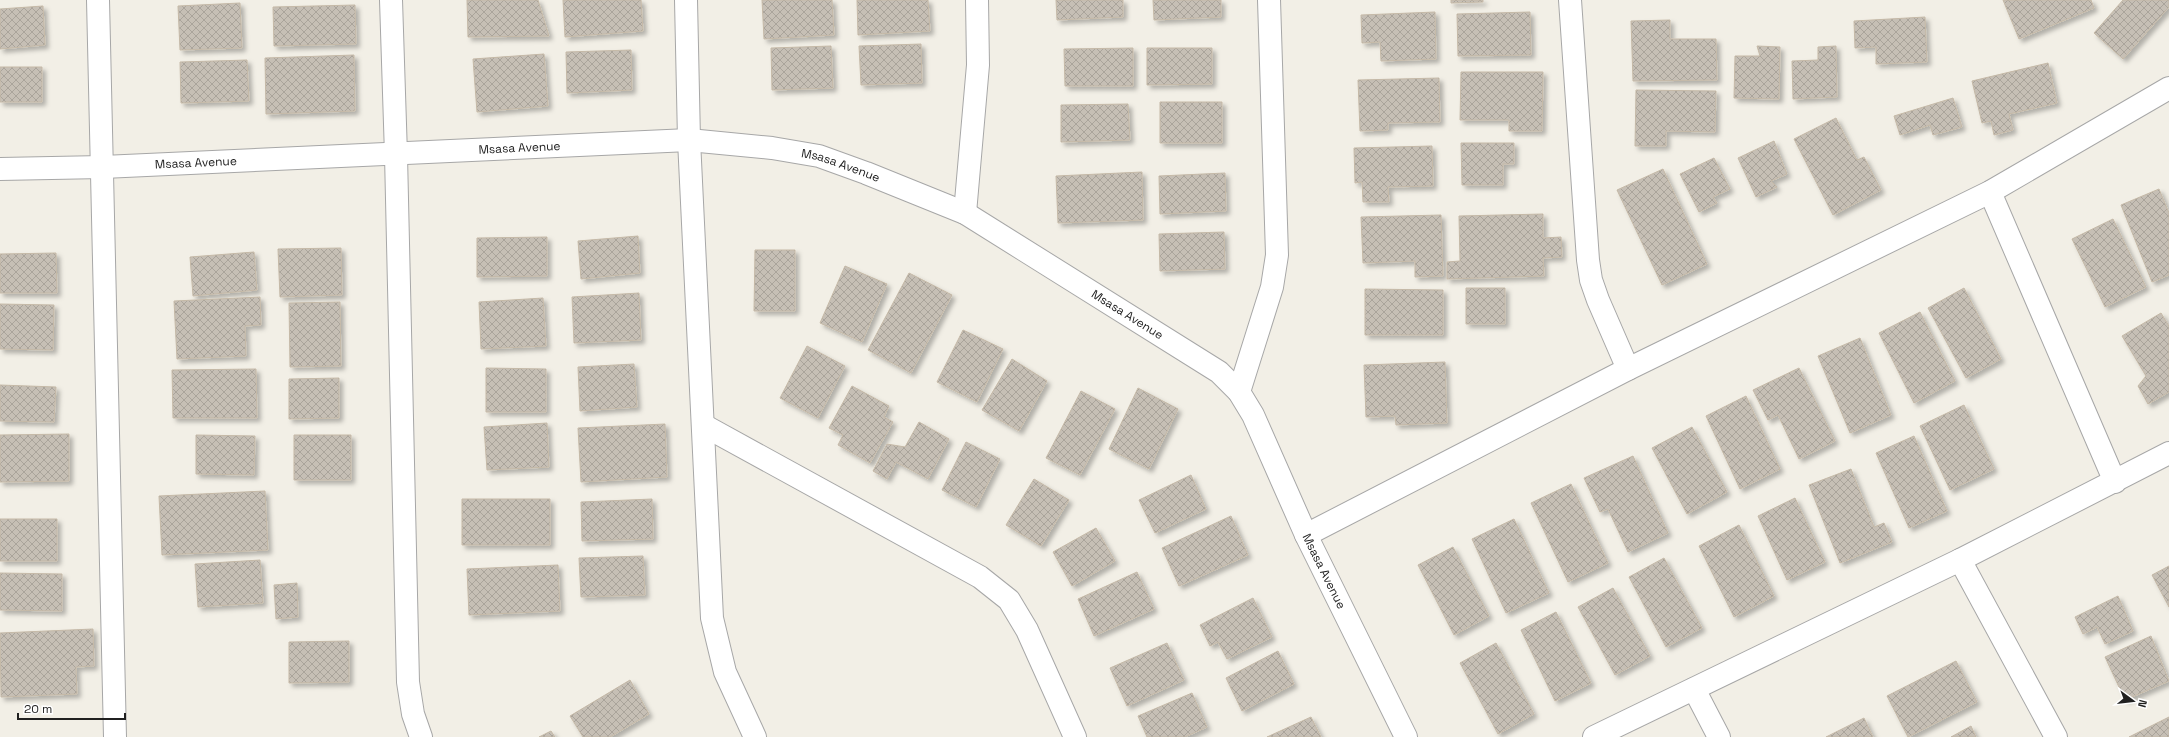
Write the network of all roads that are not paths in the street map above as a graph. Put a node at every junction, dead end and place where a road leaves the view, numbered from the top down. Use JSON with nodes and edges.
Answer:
{"nodes":[{"id":1,"x":98,"y":0,"type":"edge"},
{"id":2,"x":391,"y":0,"type":"edge"},
{"id":3,"x":686,"y":0,"type":"edge"},
{"id":4,"x":977,"y":0,"type":"edge"},
{"id":5,"x":1269,"y":0,"type":"edge"},
{"id":6,"x":1570,"y":0,"type":"edge"},
{"id":7,"x":2169,"y":88,"type":"edge"},
{"id":8,"x":689,"y":140,"type":"junction"},
{"id":9,"x":396,"y":155,"type":"junction"},
{"id":10,"x":103,"y":167,"type":"junction"},
{"id":11,"x":0,"y":169,"type":"edge"},
{"id":12,"x":1990,"y":192,"type":"junction"},
{"id":13,"x":964,"y":213,"type":"junction"},
{"id":14,"x":1628,"y":369,"type":"junction"},
{"id":15,"x":1239,"y":392,"type":"junction"},
{"id":16,"x":703,"y":425,"type":"junction"},
{"id":17,"x":2169,"y":453,"type":"edge"},
{"id":18,"x":2115,"y":482,"type":"junction"},
{"id":19,"x":1306,"y":535,"type":"junction"},
{"id":20,"x":1960,"y":560,"type":"junction"},
{"id":21,"x":1694,"y":689,"type":"junction"},
{"id":22,"x":115,"y":737,"type":"edge"},
{"id":23,"x":421,"y":737,"type":"edge"},
{"id":24,"x":755,"y":737,"type":"edge"},
{"id":25,"x":1075,"y":737,"type":"edge"},
{"id":26,"x":1406,"y":737,"type":"edge"},
{"id":27,"x":1594,"y":737,"type":"edge"},
{"id":28,"x":1720,"y":737,"type":"edge"},
{"id":29,"x":2056,"y":737,"type":"edge"}],
"edges":[{"from":1,"to":10,"type":"street"},
{"from":2,"to":9,"type":"street"},
{"from":3,"to":8,"type":"street"},
{"from":4,"to":13,"type":"street"},
{"from":5,"to":15,"type":"street"},
{"from":6,"to":14,"type":"street"},
{"from":7,"to":12,"type":"street"},
{"from":8,"to":9,"type":"street","name":"Msasa Avenue"},
{"from":8,"to":13,"type":"street","name":"Msasa Avenue"},
{"from":8,"to":16,"type":"street"},
{"from":9,"to":10,"type":"street","name":"Msasa Avenue"},
{"from":9,"to":23,"type":"street"},
{"from":10,"to":11,"type":"street","name":"Msasa Avenue"},
{"from":10,"to":22,"type":"street"},
{"from":12,"to":14,"type":"street"},
{"from":12,"to":18,"type":"street"},
{"from":13,"to":15,"type":"street","name":"Msasa Avenue"},
{"from":14,"to":19,"type":"street"},
{"from":15,"to":19,"type":"street","name":"Msasa Avenue"},
{"from":16,"to":24,"type":"street"},
{"from":16,"to":25,"type":"street"},
{"from":17,"to":18,"type":"street"},
{"from":18,"to":20,"type":"street"},
{"from":19,"to":26,"type":"street","name":"Msasa Avenue"},
{"from":20,"to":21,"type":"street"},
{"from":20,"to":29,"type":"street"},
{"from":21,"to":27,"type":"street"},
{"from":21,"to":28,"type":"street"}]}
